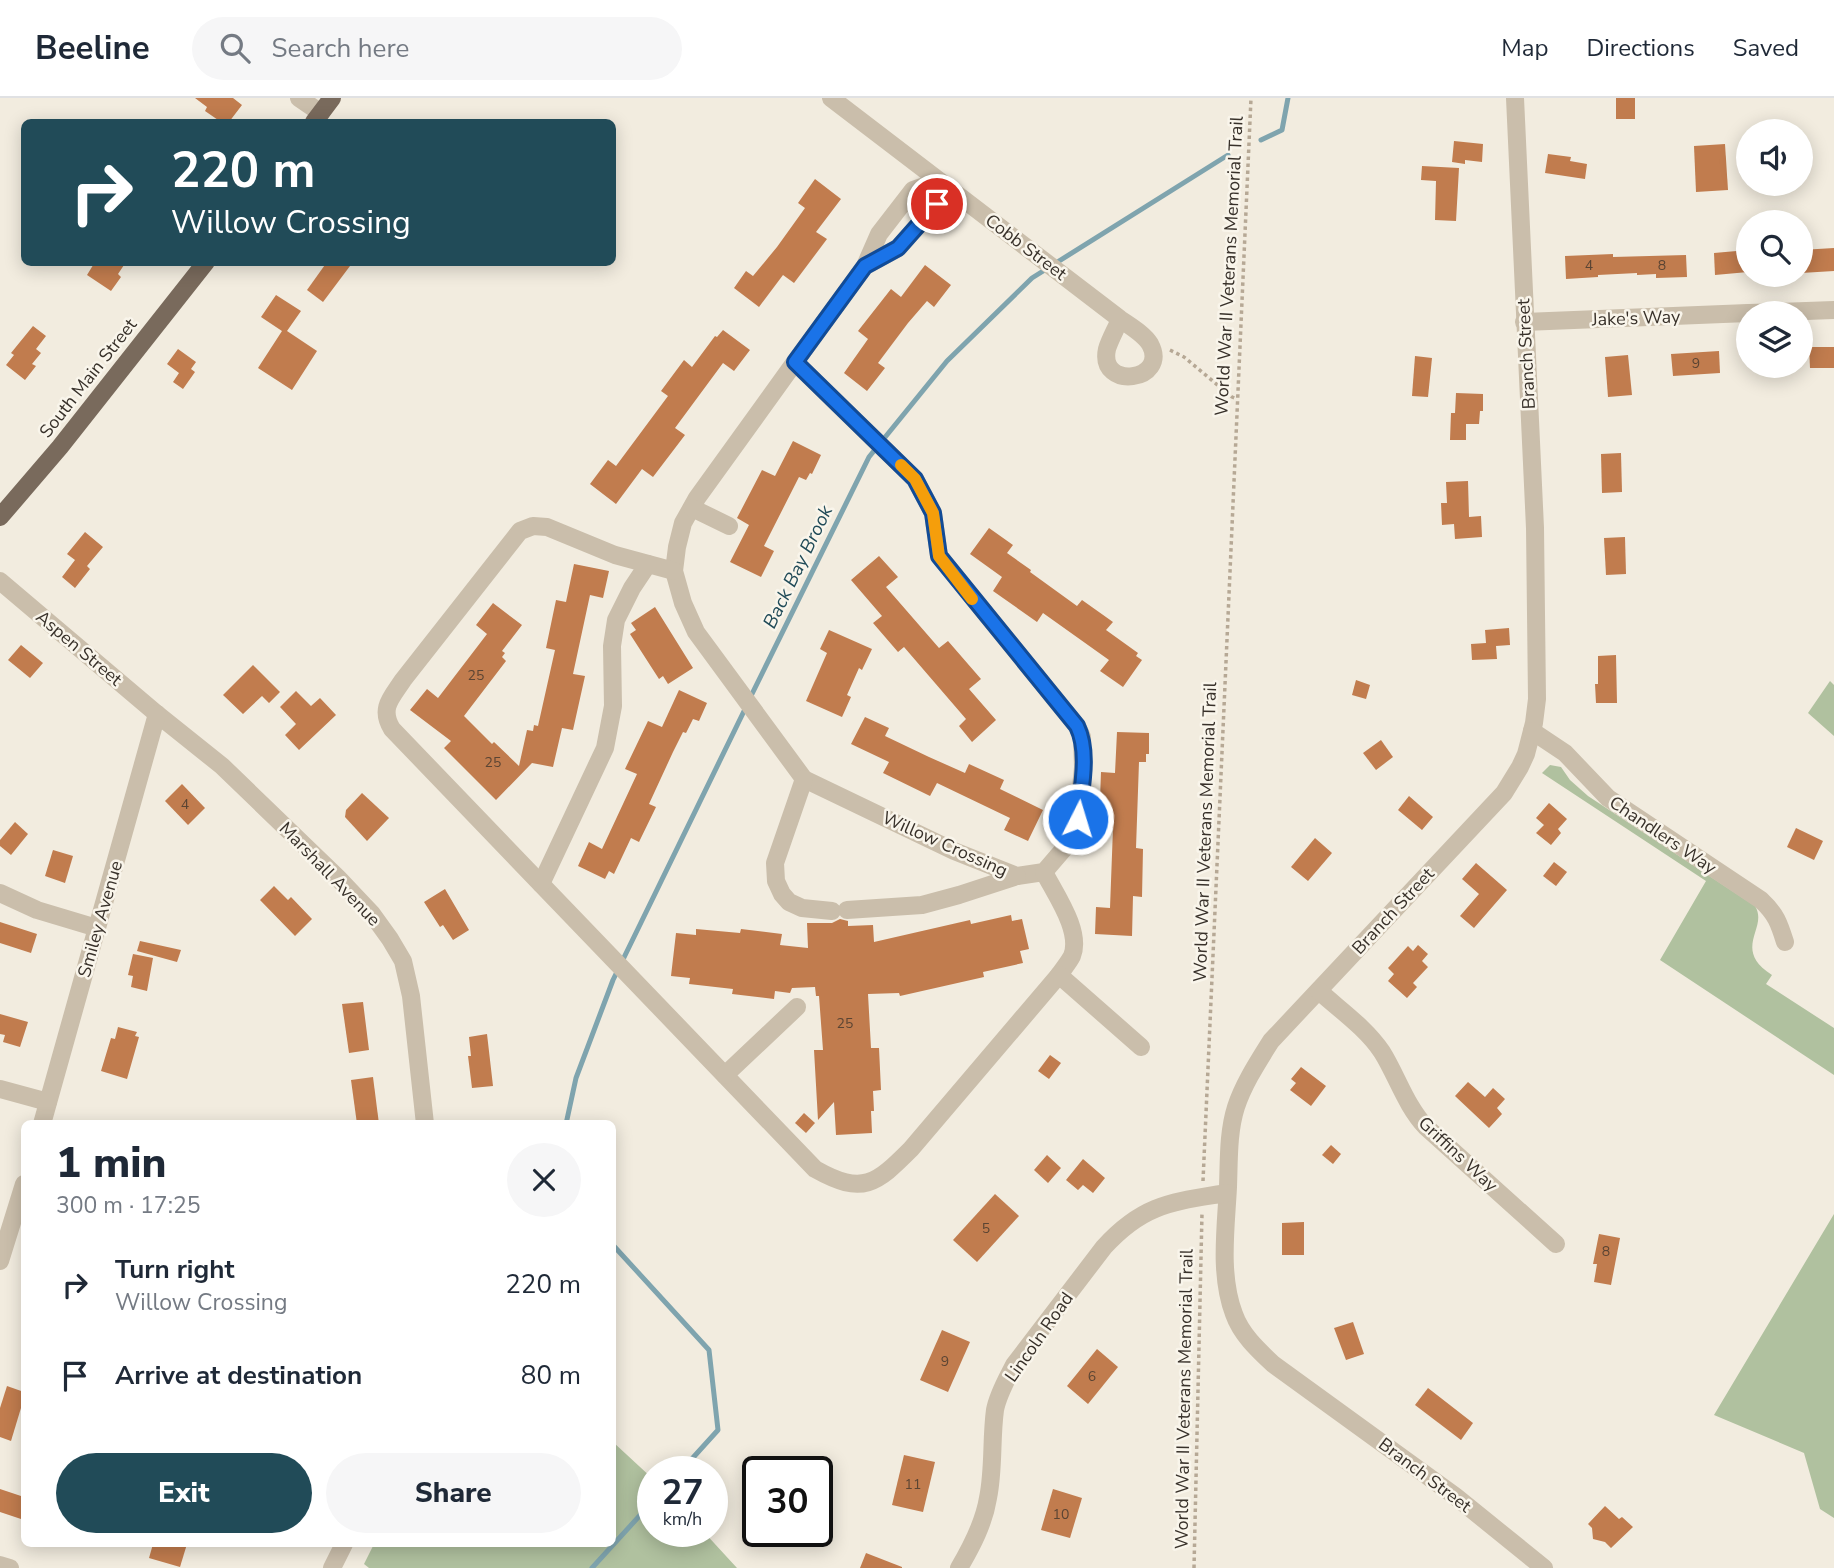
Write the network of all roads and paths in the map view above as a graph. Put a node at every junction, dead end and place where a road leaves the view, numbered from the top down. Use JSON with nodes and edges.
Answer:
{"nodes":[{"id":1,"x":299,"y":98,"type":"edge"},
{"id":2,"x":332,"y":98,"type":"edge"},
{"id":3,"x":831,"y":98,"type":"edge"},
{"id":4,"x":1251,"y":98,"type":"edge"},
{"id":5,"x":1514,"y":98,"type":"edge"},
{"id":6,"x":317,"y":118,"type":"edge"},
{"id":7,"x":939,"y":181,"type":"junction"},
{"id":8,"x":203,"y":266,"type":"edge"},
{"id":9,"x":865,"y":266,"type":"junction"},
{"id":10,"x":1834,"y":310,"type":"edge"},
{"id":11,"x":1813,"y":311,"type":"edge"},
{"id":12,"x":1736,"y":314,"type":"edge"},
{"id":13,"x":1120,"y":319,"type":"junction"},
{"id":14,"x":1524,"y":322,"type":"junction"},
{"id":15,"x":1146,"y":339,"type":"junction"},
{"id":16,"x":795,"y":362,"type":"junction"},
{"id":17,"x":1238,"y":399,"type":"junction"},
{"id":18,"x":692,"y":508,"type":"junction"},
{"id":19,"x":0,"y":517,"type":"edge"},
{"id":20,"x":729,"y":526,"type":"dead end"},
{"id":21,"x":648,"y":564,"type":"junction"},
{"id":22,"x":674,"y":571,"type":"junction"},
{"id":23,"x":0,"y":581,"type":"edge"},
{"id":24,"x":157,"y":714,"type":"junction"},
{"id":25,"x":1532,"y":731,"type":"junction"},
{"id":26,"x":804,"y":779,"type":"junction"},
{"id":27,"x":1044,"y":872,"type":"junction"},
{"id":28,"x":1017,"y":876,"type":"junction"},
{"id":29,"x":541,"y":884,"type":"junction"},
{"id":30,"x":0,"y":893,"type":"edge"},
{"id":31,"x":97,"y":928,"type":"junction"},
{"id":32,"x":1785,"y":942,"type":"dead end"},
{"id":33,"x":1059,"y":975,"type":"junction"},
{"id":34,"x":1319,"y":991,"type":"junction"},
{"id":35,"x":797,"y":1007,"type":"dead end"},
{"id":36,"x":1141,"y":1046,"type":"dead end"},
{"id":37,"x":725,"y":1075,"type":"junction"},
{"id":38,"x":0,"y":1089,"type":"edge"},
{"id":39,"x":48,"y":1102,"type":"junction"},
{"id":40,"x":43,"y":1120,"type":"edge"},
{"id":41,"x":425,"y":1120,"type":"edge"},
{"id":42,"x":1227,"y":1193,"type":"junction"},
{"id":43,"x":21,"y":1194,"type":"edge"},
{"id":44,"x":1202,"y":1197,"type":"junction"},
{"id":45,"x":1556,"y":1244,"type":"dead end"},
{"id":46,"x":0,"y":1261,"type":"edge"},
{"id":47,"x":342,"y":1547,"type":"edge"},
{"id":48,"x":0,"y":1565,"type":"edge"},
{"id":49,"x":10,"y":1568,"type":"edge"},
{"id":50,"x":332,"y":1568,"type":"edge"},
{"id":51,"x":960,"y":1568,"type":"edge"},
{"id":52,"x":1194,"y":1568,"type":"edge"},
{"id":53,"x":1544,"y":1568,"type":"edge"}],
"edges":[{"from":1,"to":6,"type":"street"},
{"from":2,"to":6,"type":"main road"},
{"from":3,"to":7,"type":"street","name":"Cobb Street"},
{"from":4,"to":17,"type":"path","name":"World War II Veterans Memorial Trail"},
{"from":5,"to":14,"type":"street","name":"Branch Street"},
{"from":7,"to":9,"type":"street","name":"Willow Crossing"},
{"from":7,"to":9,"type":"street","name":"Willow Crossing"},
{"from":7,"to":13,"type":"street","name":"Cobb Street"},
{"from":8,"to":19,"type":"main road","name":"South Main Street"},
{"from":9,"to":16,"type":"street","name":"Willow Crossing"},
{"from":10,"to":11,"type":"street","name":"Jake's Way"},
{"from":12,"to":14,"type":"street","name":"Jake's Way"},
{"from":13,"to":15,"type":"street","name":"Cobb Street"},
{"from":13,"to":15,"type":"street"},
{"from":14,"to":25,"type":"street","name":"Branch Street"},
{"from":15,"to":17,"type":"path"},
{"from":16,"to":18,"type":"street","name":"Willow Crossing"},
{"from":16,"to":27,"type":"street"},
{"from":17,"to":44,"type":"path","name":"World War II Veterans Memorial Trail"},
{"from":18,"to":20,"type":"street"},
{"from":18,"to":22,"type":"street","name":"Willow Crossing"},
{"from":21,"to":22,"type":"street"},
{"from":21,"to":29,"type":"street"},
{"from":21,"to":29,"type":"street"},
{"from":22,"to":26,"type":"street","name":"Willow Crossing"},
{"from":23,"to":24,"type":"street","name":"Aspen Street"},
{"from":24,"to":31,"type":"street","name":"Smiley Avenue"},
{"from":24,"to":41,"type":"street","name":"Marshall Avenue"},
{"from":25,"to":32,"type":"street","name":"Chandlers Way"},
{"from":25,"to":34,"type":"street","name":"Branch Street"},
{"from":26,"to":28,"type":"street","name":"Willow Crossing"},
{"from":26,"to":28,"type":"street"},
{"from":27,"to":28,"type":"street","name":"Willow Crossing"},
{"from":27,"to":33,"type":"street"},
{"from":29,"to":37,"type":"street"},
{"from":30,"to":31,"type":"street"},
{"from":31,"to":39,"type":"street","name":"Smiley Avenue"},
{"from":33,"to":36,"type":"street"},
{"from":33,"to":37,"type":"street"},
{"from":34,"to":42,"type":"street","name":"Branch Street"},
{"from":34,"to":45,"type":"street","name":"Griffins Way"},
{"from":35,"to":37,"type":"street"},
{"from":38,"to":39,"type":"street"},
{"from":39,"to":40,"type":"street","name":"Smiley Avenue"},
{"from":42,"to":44,"type":"street","name":"Lincoln Road"},
{"from":42,"to":53,"type":"street","name":"Branch Street"},
{"from":43,"to":46,"type":"street"},
{"from":44,"to":51,"type":"street","name":"Lincoln Road"},
{"from":44,"to":52,"type":"path","name":"World War II Veterans Memorial Trail"},
{"from":47,"to":50,"type":"street"},
{"from":48,"to":49,"type":"street"}]}
